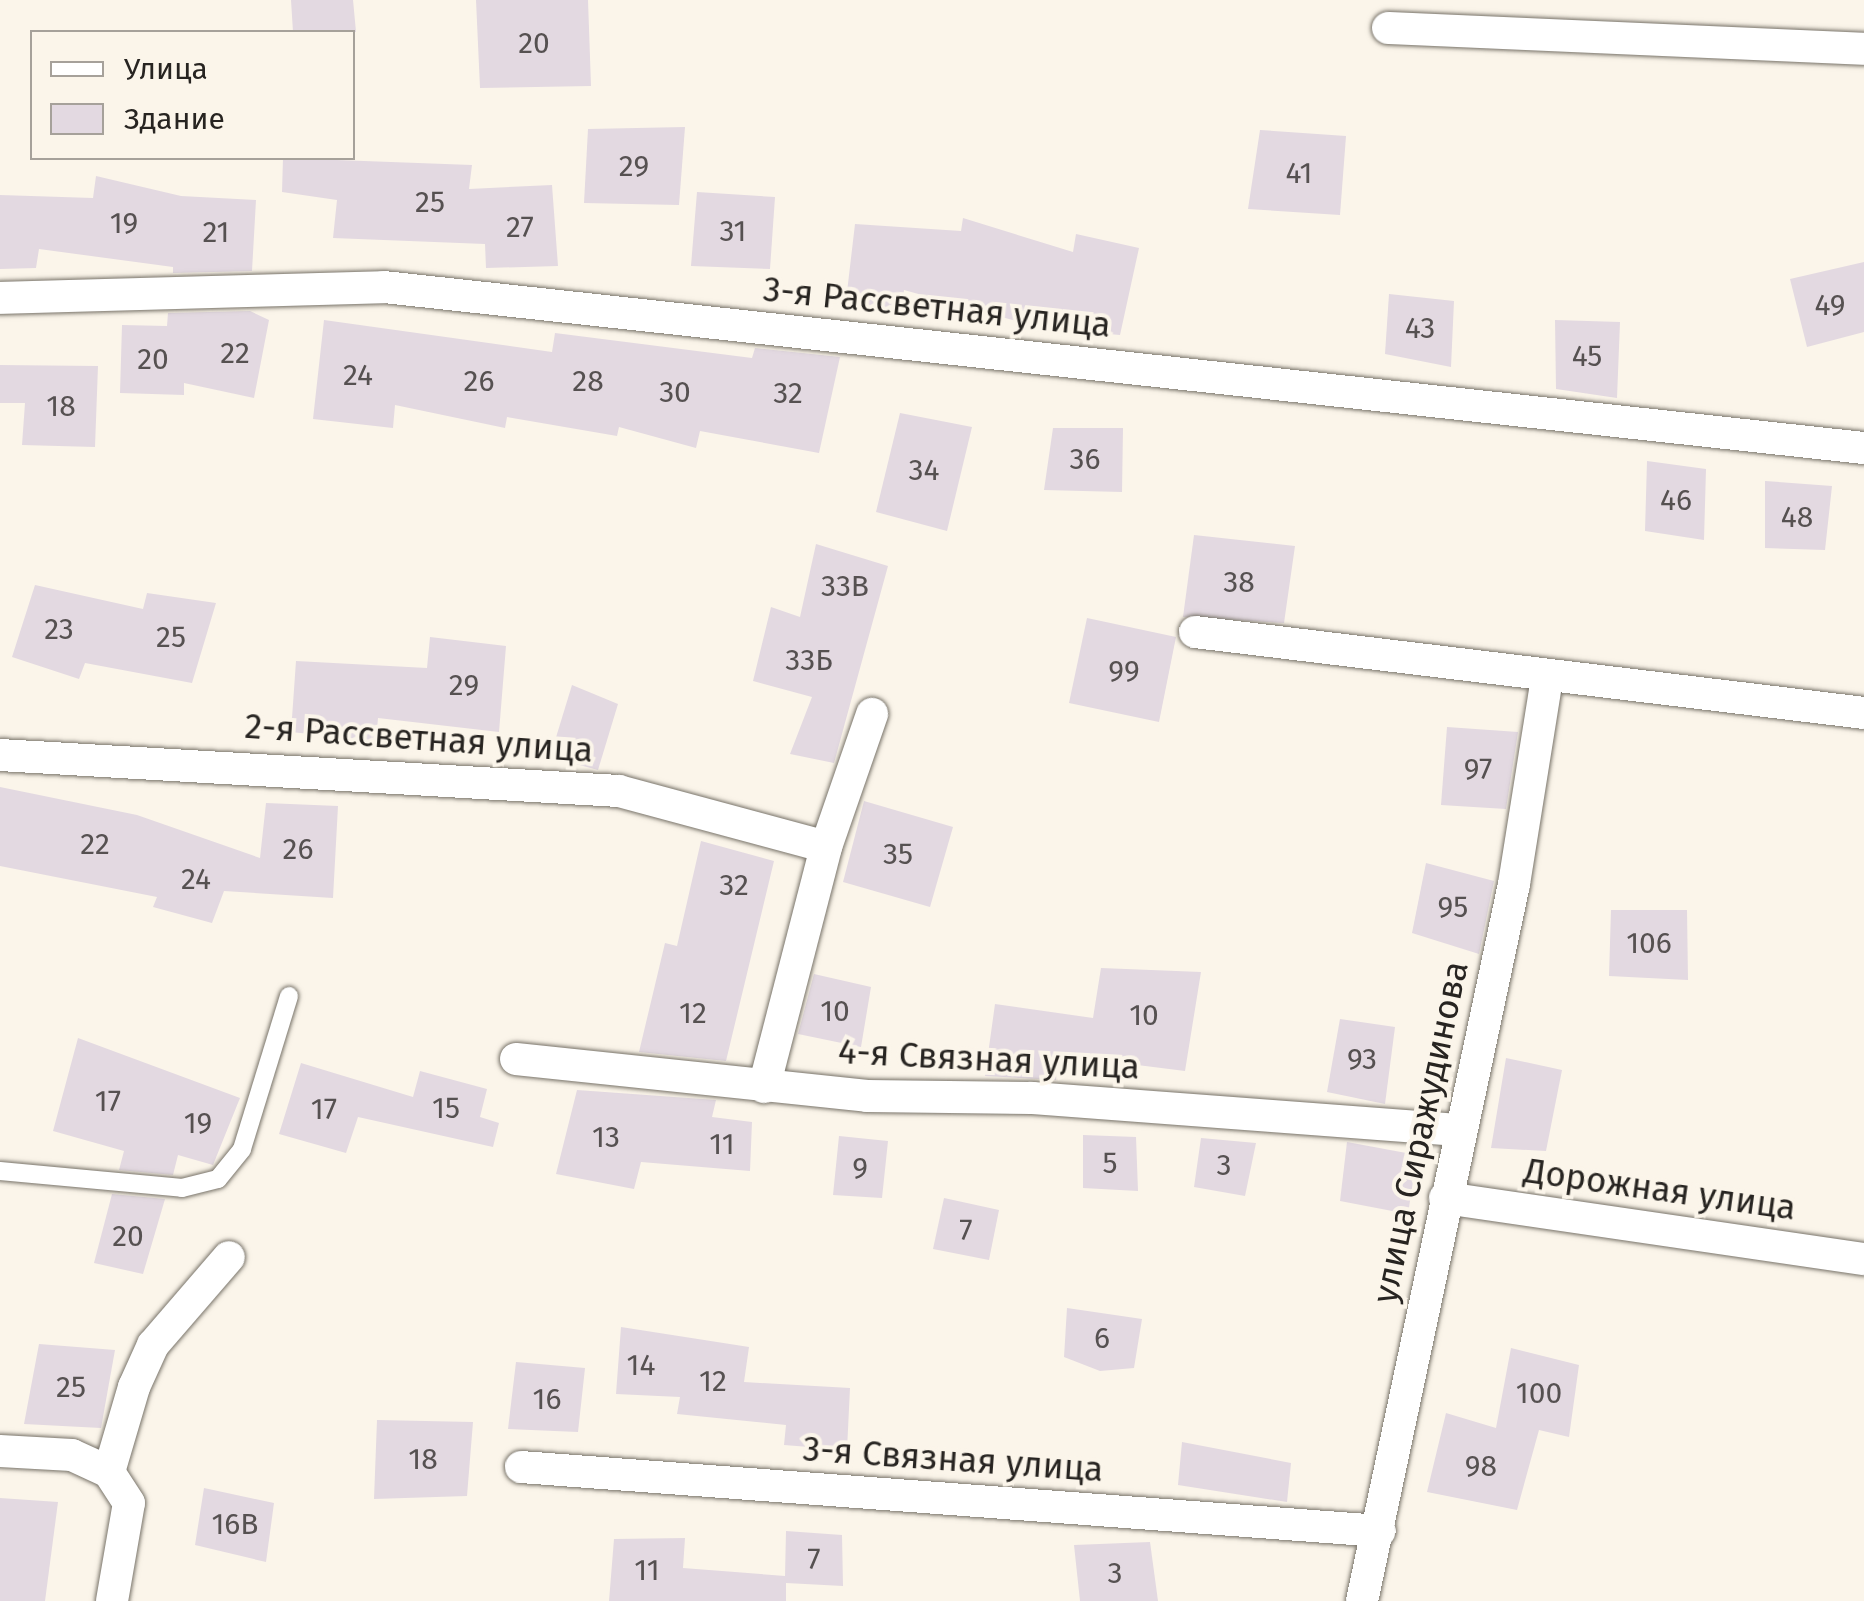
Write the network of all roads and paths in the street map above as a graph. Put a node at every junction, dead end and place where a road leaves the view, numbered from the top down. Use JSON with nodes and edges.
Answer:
{"nodes":[{"id":1,"x":1388,"y":28,"type":"dead end"},
{"id":2,"x":1864,"y":49,"type":"edge"},
{"id":3,"x":0,"y":298,"type":"edge"},
{"id":4,"x":1864,"y":448,"type":"edge"},
{"id":5,"x":1195,"y":632,"type":"dead end"},
{"id":6,"x":1547,"y":677,"type":"junction"},
{"id":7,"x":1864,"y":713,"type":"edge"},
{"id":8,"x":872,"y":714,"type":"dead end"},
{"id":9,"x":0,"y":755,"type":"edge"},
{"id":10,"x":826,"y":847,"type":"junction"},
{"id":11,"x":290,"y":996,"type":"dead end"},
{"id":12,"x":516,"y":1059,"type":"dead end"},
{"id":13,"x":764,"y":1087,"type":"junction"},
{"id":14,"x":1459,"y":1130,"type":"junction"},
{"id":15,"x":0,"y":1171,"type":"edge"},
{"id":16,"x":1445,"y":1198,"type":"junction"},
{"id":17,"x":229,"y":1257,"type":"dead end"},
{"id":18,"x":1864,"y":1259,"type":"edge"},
{"id":19,"x":0,"y":1451,"type":"edge"},
{"id":20,"x":520,"y":1467,"type":"dead end"},
{"id":21,"x":109,"y":1472,"type":"junction"},
{"id":22,"x":1380,"y":1531,"type":"junction"},
{"id":23,"x":112,"y":1601,"type":"edge"},
{"id":24,"x":1362,"y":1601,"type":"edge"}],
"edges":[{"from":1,"to":2,"type":"street"},
{"from":3,"to":4,"type":"street","name":"3-я Рассветная улица"},
{"from":5,"to":6,"type":"street"},
{"from":6,"to":7,"type":"street"},
{"from":6,"to":14,"type":"street","name":"улица Сиражудинова"},
{"from":8,"to":10,"type":"street"},
{"from":9,"to":10,"type":"street","name":"2-я Рассветная улица"},
{"from":10,"to":13,"type":"street"},
{"from":11,"to":15,"type":"lane"},
{"from":12,"to":13,"type":"street","name":"4-я Связная улица"},
{"from":13,"to":14,"type":"street","name":"4-я Связная улица"},
{"from":14,"to":16,"type":"street","name":"улица Сиражудинова"},
{"from":16,"to":18,"type":"street","name":"Дорожная улица"},
{"from":16,"to":22,"type":"street","name":"улица Сиражудинова"},
{"from":17,"to":21,"type":"street"},
{"from":19,"to":21,"type":"street"},
{"from":20,"to":22,"type":"street","name":"3-я Связная улица"},
{"from":21,"to":23,"type":"street"},
{"from":22,"to":24,"type":"street","name":"улица Сиражудинова"}]}
